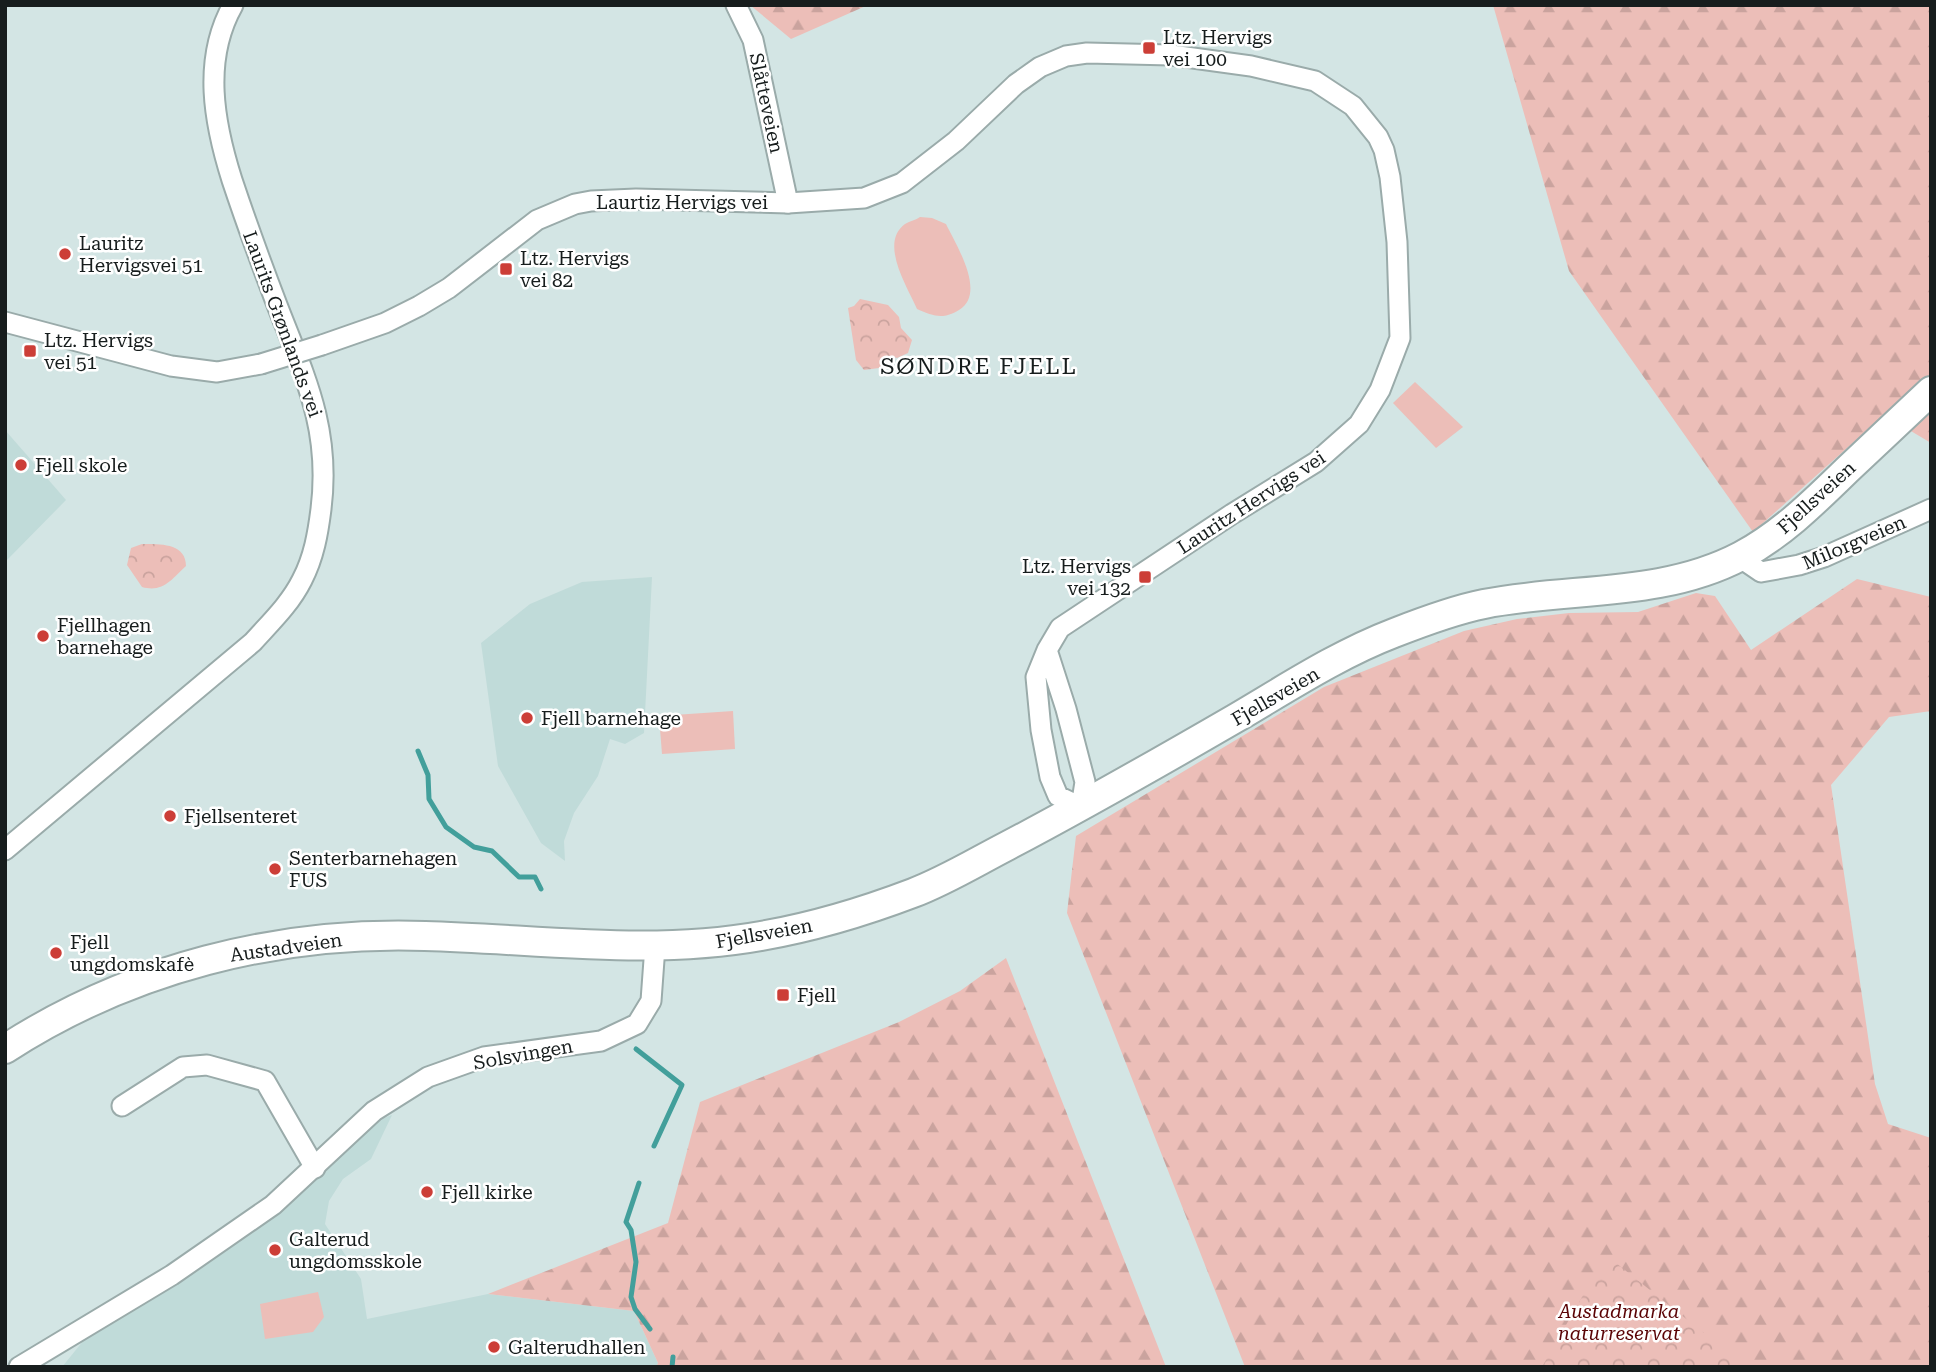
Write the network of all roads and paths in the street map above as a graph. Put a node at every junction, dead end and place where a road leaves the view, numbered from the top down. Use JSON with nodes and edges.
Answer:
{"nodes":[{"id":1,"x":233,"y":5,"type":"edge"},
{"id":2,"x":736,"y":5,"type":"edge"},
{"id":3,"x":788,"y":203,"type":"junction"},
{"id":4,"x":5,"y":322,"type":"edge"},
{"id":5,"x":1931,"y":391,"type":"edge"},
{"id":6,"x":1931,"y":509,"type":"edge"},
{"id":7,"x":1739,"y":557,"type":"junction"},
{"id":8,"x":1046,"y":650,"type":"junction"},
{"id":9,"x":1081,"y":807,"type":"junction"},
{"id":10,"x":5,"y":850,"type":"edge"},
{"id":11,"x":587,"y":944,"type":"joint"},
{"id":12,"x":655,"y":946,"type":"junction"},
{"id":13,"x":5,"y":1049,"type":"edge"},
{"id":14,"x":122,"y":1106,"type":"dead end"},
{"id":15,"x":315,"y":1168,"type":"junction"},
{"id":16,"x":19,"y":1367,"type":"edge"}],
"edges":[{"from":1,"to":10,"type":"street","name":"Laurits Grønlands vei"},
{"from":2,"to":3,"type":"street","name":"Slåtteveien"},
{"from":3,"to":4,"type":"street","name":"Laurtiz Hervigs vei","bridge":true},
{"from":3,"to":8,"type":"street","name":"Lauritz Hervigs vei"},
{"from":5,"to":7,"type":"main road","name":"Fjellsveien"},
{"from":6,"to":7,"type":"street","name":"Milorgveien"},
{"from":7,"to":9,"type":"main road","name":"Fjellsveien"},
{"from":8,"to":9,"type":"street"},
{"from":8,"to":9,"type":"street","name":"Lauritz Hervigs vei"},
{"from":9,"to":12,"type":"main road","name":"Fjellsveien"},
{"from":11,"to":12,"type":"main road","name":"Fjellsveien"},
{"from":11,"to":13,"type":"main road","name":"Austadveien"},
{"from":12,"to":15,"type":"street","name":"Solsvingen"},
{"from":14,"to":15,"type":"street"},
{"from":15,"to":16,"type":"street","name":"Solsvingen"}]}
